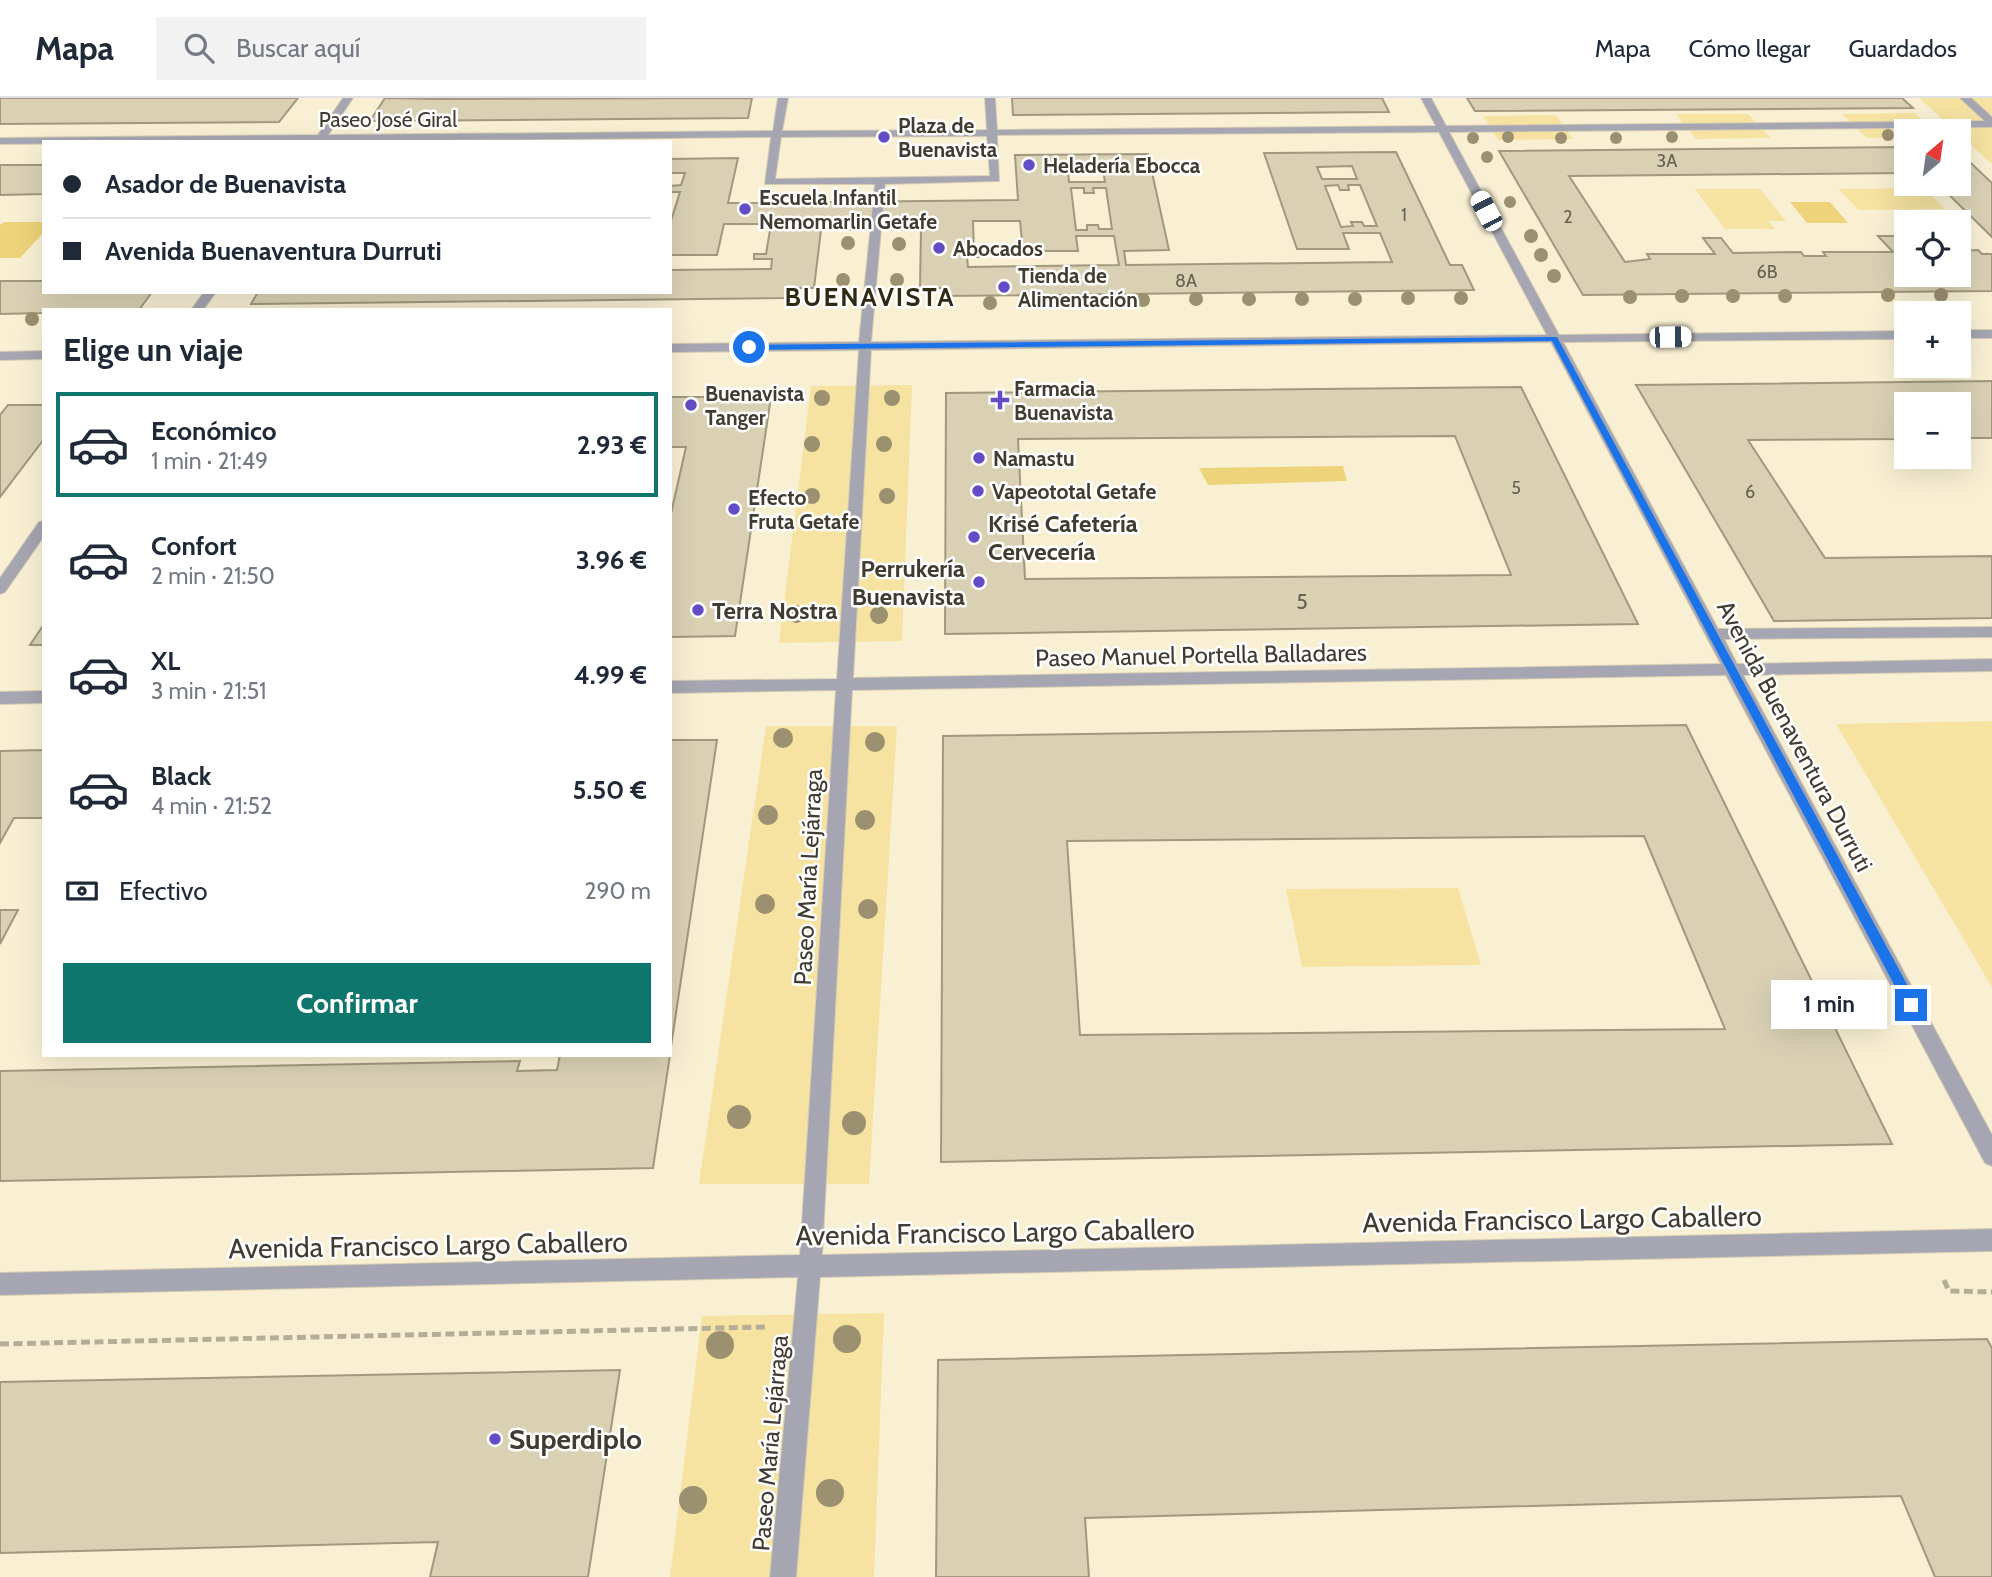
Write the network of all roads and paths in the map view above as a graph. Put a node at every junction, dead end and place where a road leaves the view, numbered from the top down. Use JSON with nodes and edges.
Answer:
{"nodes":[{"id":1,"x":348,"y":98,"type":"edge"},
{"id":2,"x":783,"y":98,"type":"edge"},
{"id":3,"x":990,"y":98,"type":"edge"},
{"id":4,"x":1426,"y":98,"type":"edge"},
{"id":5,"x":1965,"y":98,"type":"edge"},
{"id":6,"x":1992,"y":123,"type":"edge"},
{"id":7,"x":1443,"y":130,"type":"junction"},
{"id":8,"x":992,"y":134,"type":"junction"},
{"id":9,"x":777,"y":136,"type":"junction"},
{"id":10,"x":320,"y":140,"type":"edge"},
{"id":11,"x":0,"y":141,"type":"edge"},
{"id":12,"x":42,"y":141,"type":"edge"},
{"id":13,"x":880,"y":181,"type":"junction"},
{"id":14,"x":1971,"y":334,"type":"edge"},
{"id":15,"x":1992,"y":334,"type":"edge"},
{"id":16,"x":1894,"y":335,"type":"edge"},
{"id":17,"x":1555,"y":338,"type":"junction"},
{"id":18,"x":865,"y":346,"type":"junction"},
{"id":19,"x":672,"y":348,"type":"edge"},
{"id":20,"x":42,"y":355,"type":"edge"},
{"id":21,"x":0,"y":356,"type":"edge"},
{"id":22,"x":42,"y":528,"type":"edge"},
{"id":23,"x":0,"y":589,"type":"edge"},
{"id":24,"x":1992,"y":632,"type":"edge"},
{"id":25,"x":1713,"y":634,"type":"junction"},
{"id":26,"x":1992,"y":666,"type":"edge"},
{"id":27,"x":1732,"y":670,"type":"junction"},
{"id":28,"x":845,"y":684,"type":"junction"},
{"id":29,"x":672,"y":687,"type":"edge"},
{"id":30,"x":42,"y":697,"type":"edge"},
{"id":31,"x":0,"y":698,"type":"edge"},
{"id":32,"x":1992,"y":1156,"type":"edge"},
{"id":33,"x":1992,"y":1240,"type":"edge"},
{"id":34,"x":810,"y":1266,"type":"junction"},
{"id":35,"x":0,"y":1284,"type":"edge"},
{"id":36,"x":804,"y":1326,"type":"junction"},
{"id":37,"x":0,"y":1344,"type":"edge"},
{"id":38,"x":783,"y":1577,"type":"edge"}],
"edges":[{"from":1,"to":10,"type":"street"},
{"from":2,"to":9,"type":"street"},
{"from":3,"to":8,"type":"street"},
{"from":4,"to":7,"type":"street","name":"Avenida Buenaventura Durruti"},
{"from":5,"to":6,"type":"street"},
{"from":6,"to":7,"type":"street","name":"Paseo José Giral"},
{"from":7,"to":8,"type":"street","name":"Paseo José Giral"},
{"from":7,"to":17,"type":"street","name":"Avenida Buenaventura Durruti"},
{"from":8,"to":9,"type":"street","name":"Paseo José Giral"},
{"from":8,"to":13,"type":"street"},
{"from":9,"to":10,"type":"street","name":"Paseo José Giral"},
{"from":9,"to":13,"type":"street"},
{"from":11,"to":12,"type":"street","name":"Paseo José Giral"},
{"from":13,"to":18,"type":"street","name":"Paseo María Lejárraga"},
{"from":14,"to":15,"type":"street"},
{"from":16,"to":17,"type":"street"},
{"from":17,"to":18,"type":"street"},
{"from":17,"to":25,"type":"street","name":"Avenida Buenaventura Durruti"},
{"from":18,"to":19,"type":"street"},
{"from":18,"to":28,"type":"street","name":"Paseo María Lejárraga"},
{"from":20,"to":21,"type":"street"},
{"from":22,"to":23,"type":"street"},
{"from":24,"to":25,"type":"street"},
{"from":25,"to":27,"type":"street","name":"Avenida Buenaventura Durruti"},
{"from":26,"to":27,"type":"street","name":"Paseo Manuel Portella Balladares"},
{"from":27,"to":28,"type":"street","name":"Paseo Manuel Portella Balladares"},
{"from":27,"to":32,"type":"street","name":"Avenida Buenaventura Durruti"},
{"from":28,"to":29,"type":"street","name":"Paseo Manuel Portella Balladares"},
{"from":28,"to":34,"type":"street","name":"Paseo María Lejárraga"},
{"from":30,"to":31,"type":"street"},
{"from":33,"to":34,"type":"street","name":"Avenida Francisco Largo Caballero"},
{"from":34,"to":35,"type":"street","name":"Avenida Francisco Largo Caballero"},
{"from":34,"to":36,"type":"street","name":"Paseo María Lejárraga"},
{"from":36,"to":37,"type":"path"},
{"from":36,"to":38,"type":"street","name":"Paseo María Lejárraga"}]}
